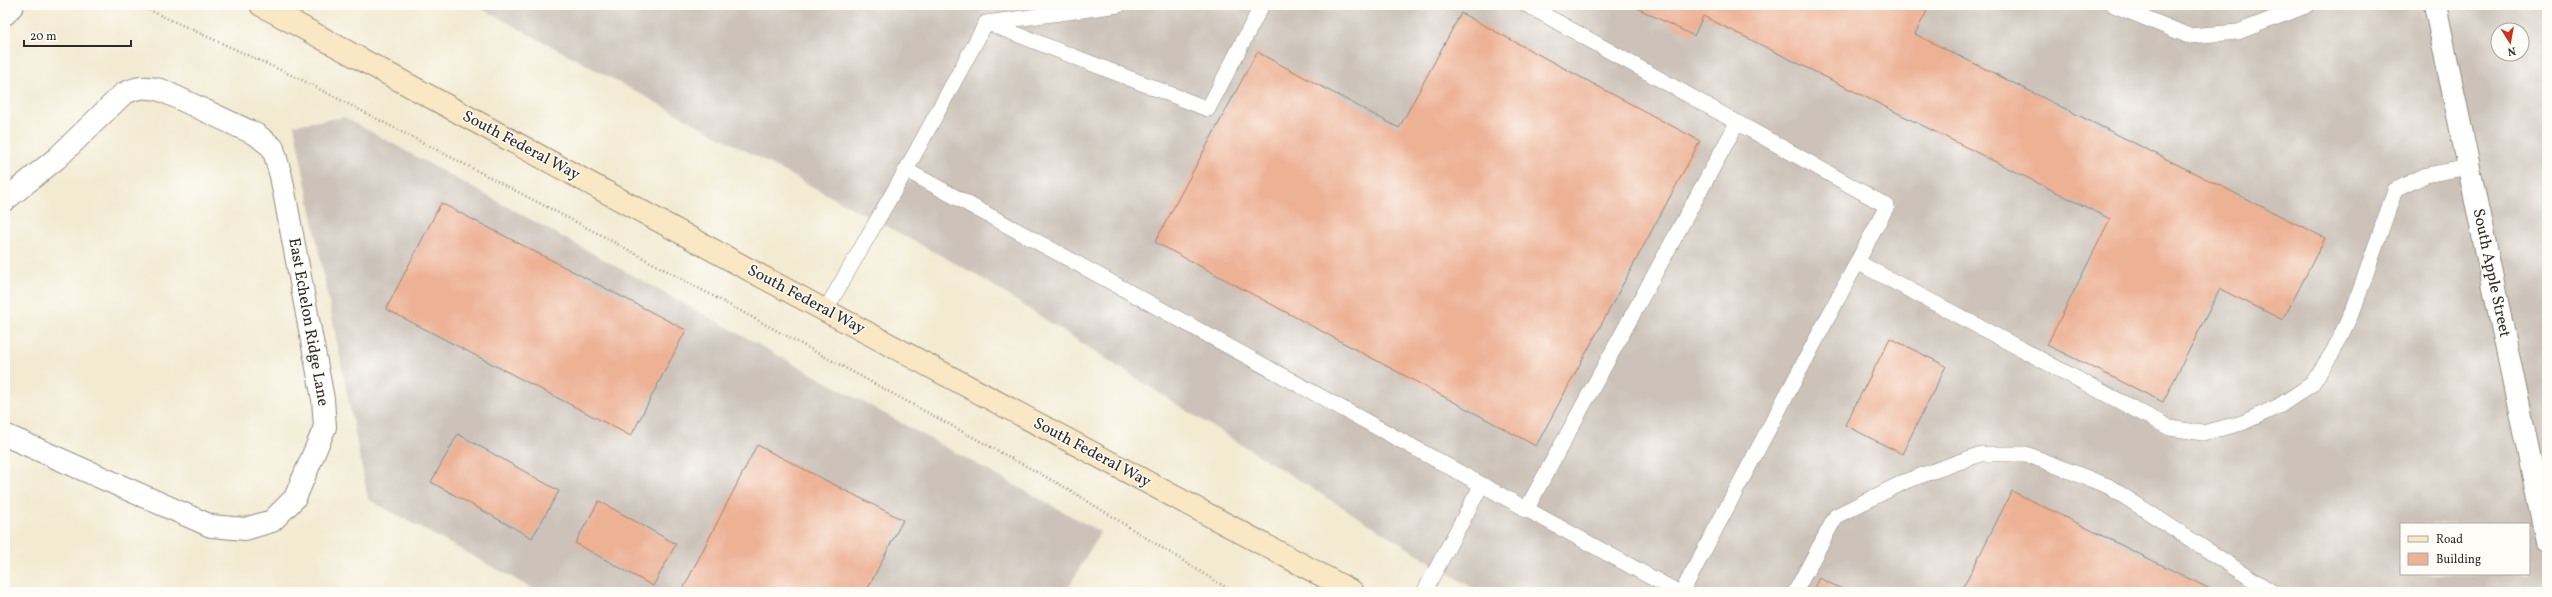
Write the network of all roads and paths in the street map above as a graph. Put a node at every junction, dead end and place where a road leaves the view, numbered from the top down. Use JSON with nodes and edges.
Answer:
{"nodes":[{"id":1,"x":13,"y":5,"type":"edge"},
{"id":2,"x":138,"y":5,"type":"edge"},
{"id":3,"x":261,"y":5,"type":"edge"},
{"id":4,"x":1119,"y":5,"type":"edge"},
{"id":5,"x":1262,"y":5,"type":"edge"},
{"id":6,"x":1527,"y":5,"type":"edge"},
{"id":7,"x":2114,"y":5,"type":"edge"},
{"id":8,"x":2308,"y":5,"type":"edge"},
{"id":9,"x":2435,"y":5,"type":"edge"},
{"id":10,"x":5,"y":14,"type":"edge"},
{"id":11,"x":986,"y":23,"type":"junction"},
{"id":12,"x":1737,"y":123,"type":"junction"},
{"id":13,"x":2469,"y":167,"type":"junction"},
{"id":14,"x":906,"y":170,"type":"junction"},
{"id":15,"x":5,"y":200,"type":"edge"},
{"id":16,"x":1857,"y":262,"type":"junction"},
{"id":17,"x":825,"y":311,"type":"junction"},
{"id":18,"x":5,"y":434,"type":"edge"},
{"id":19,"x":1481,"y":486,"type":"junction"},
{"id":20,"x":1526,"y":510,"type":"junction"},
{"id":21,"x":2547,"y":541,"type":"edge"},
{"id":22,"x":1233,"y":592,"type":"edge"},
{"id":23,"x":1353,"y":592,"type":"edge"},
{"id":24,"x":1424,"y":592,"type":"edge"},
{"id":25,"x":1678,"y":592,"type":"edge"},
{"id":26,"x":1682,"y":592,"type":"edge"},
{"id":27,"x":1795,"y":592,"type":"edge"},
{"id":28,"x":2272,"y":592,"type":"edge"}],
"edges":[{"from":1,"to":10,"type":"street"},
{"from":2,"to":22,"type":"path"},
{"from":3,"to":17,"type":"main road","name":"South Federal Way"},
{"from":4,"to":11,"type":"lane"},
{"from":5,"to":11,"type":"lane"},
{"from":6,"to":12,"type":"lane"},
{"from":7,"to":8,"type":"lane"},
{"from":9,"to":13,"type":"street","name":"South Apple Street"},
{"from":11,"to":14,"type":"lane"},
{"from":12,"to":16,"type":"lane"},
{"from":12,"to":20,"type":"lane"},
{"from":13,"to":16,"type":"lane"},
{"from":13,"to":21,"type":"street","name":"South Apple Street"},
{"from":14,"to":17,"type":"lane"},
{"from":14,"to":19,"type":"lane"},
{"from":15,"to":18,"type":"street","name":"East Echelon Ridge Lane"},
{"from":16,"to":26,"type":"lane"},
{"from":17,"to":23,"type":"main road","name":"South Federal Way"},
{"from":19,"to":20,"type":"lane"},
{"from":19,"to":24,"type":"lane"},
{"from":20,"to":25,"type":"lane"},
{"from":27,"to":28,"type":"lane"}]}
